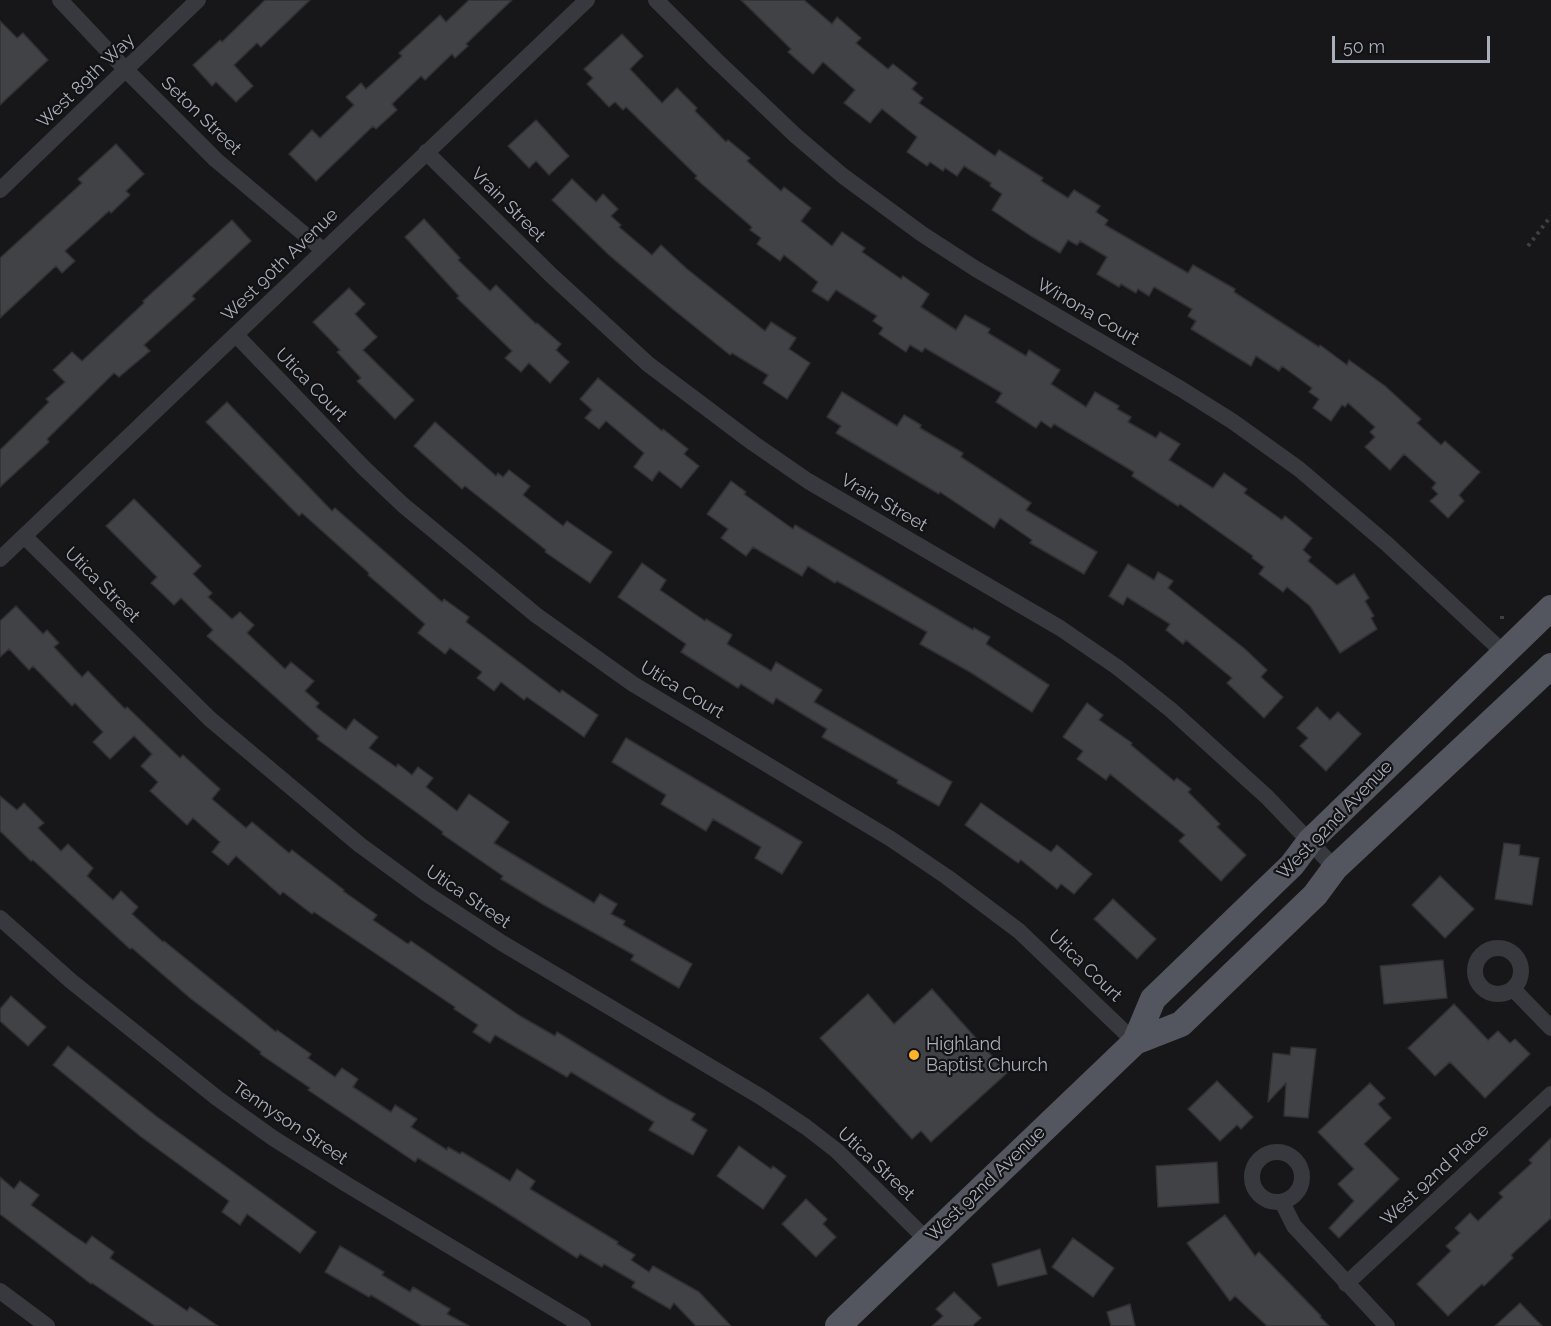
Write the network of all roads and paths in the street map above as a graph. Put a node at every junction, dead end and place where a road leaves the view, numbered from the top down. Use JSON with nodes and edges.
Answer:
{"nodes":[{"id":1,"x":60,"y":0,"type":"edge"},
{"id":2,"x":198,"y":0,"type":"edge"},
{"id":3,"x":586,"y":0,"type":"edge"},
{"id":4,"x":657,"y":0,"type":"edge"},
{"id":5,"x":126,"y":70,"type":"junction"},
{"id":6,"x":426,"y":152,"type":"junction"},
{"id":7,"x":0,"y":190,"type":"edge"},
{"id":8,"x":1551,"y":216,"type":"edge"},
{"id":9,"x":1528,"y":246,"type":"dead end"},
{"id":10,"x":323,"y":250,"type":"junction"},
{"id":11,"x":236,"y":335,"type":"junction"},
{"id":12,"x":24,"y":536,"type":"junction"},
{"id":13,"x":0,"y":559,"type":"edge"},
{"id":14,"x":1551,"y":608,"type":"edge"},
{"id":15,"x":1504,"y":653,"type":"junction"},
{"id":16,"x":1551,"y":666,"type":"edge"},
{"id":17,"x":1310,"y":841,"type":"junction"},
{"id":18,"x":1335,"y":868,"type":"junction"},
{"id":19,"x":0,"y":918,"type":"edge"},
{"id":20,"x":1513,"y":989,"type":"dead end"},
{"id":21,"x":1551,"y":1028,"type":"edge"},
{"id":22,"x":1135,"y":1042,"type":"junction"},
{"id":23,"x":1551,"y":1094,"type":"edge"},
{"id":24,"x":1282,"y":1202,"type":"dead end"},
{"id":25,"x":927,"y":1240,"type":"junction"},
{"id":26,"x":1346,"y":1284,"type":"junction"},
{"id":27,"x":0,"y":1291,"type":"edge"},
{"id":28,"x":47,"y":1326,"type":"edge"},
{"id":29,"x":583,"y":1326,"type":"edge"},
{"id":30,"x":838,"y":1326,"type":"edge"},
{"id":31,"x":1387,"y":1326,"type":"edge"}],
"edges":[{"from":1,"to":5,"type":"street","name":"Seton Street"},
{"from":2,"to":5,"type":"street","name":"West 89th Way"},
{"from":3,"to":6,"type":"street","name":"West 90th Avenue"},
{"from":4,"to":15,"type":"street","name":"Winona Court"},
{"from":5,"to":7,"type":"street","name":"West 89th Way"},
{"from":5,"to":10,"type":"street","name":"Seton Street"},
{"from":6,"to":10,"type":"street","name":"West 90th Avenue"},
{"from":6,"to":17,"type":"street","name":"Vrain Street"},
{"from":8,"to":9,"type":"path"},
{"from":10,"to":11,"type":"street","name":"West 90th Avenue"},
{"from":11,"to":12,"type":"street","name":"West 90th Avenue"},
{"from":11,"to":22,"type":"street","name":"Utica Court"},
{"from":12,"to":13,"type":"street","name":"West 90th Avenue"},
{"from":12,"to":25,"type":"street","name":"Utica Street"},
{"from":14,"to":15,"type":"main road","name":"West 92nd Avenue"},
{"from":15,"to":17,"type":"main road","name":"West 92nd Avenue"},
{"from":16,"to":18,"type":"main road","name":"West 92nd Avenue"},
{"from":17,"to":18,"type":"street","name":"Vrain Street"},
{"from":17,"to":22,"type":"main road","name":"West 92nd Avenue"},
{"from":18,"to":22,"type":"main road","name":"West 92nd Avenue"},
{"from":19,"to":29,"type":"street","name":"Tennyson Street"},
{"from":20,"to":21,"type":"street"},
{"from":22,"to":25,"type":"main road","name":"West 92nd Avenue"},
{"from":23,"to":26,"type":"street","name":"West 92nd Place"},
{"from":24,"to":26,"type":"street"},
{"from":25,"to":30,"type":"main road","name":"West 92nd Avenue"},
{"from":26,"to":31,"type":"street"},
{"from":27,"to":28,"type":"street"}]}
